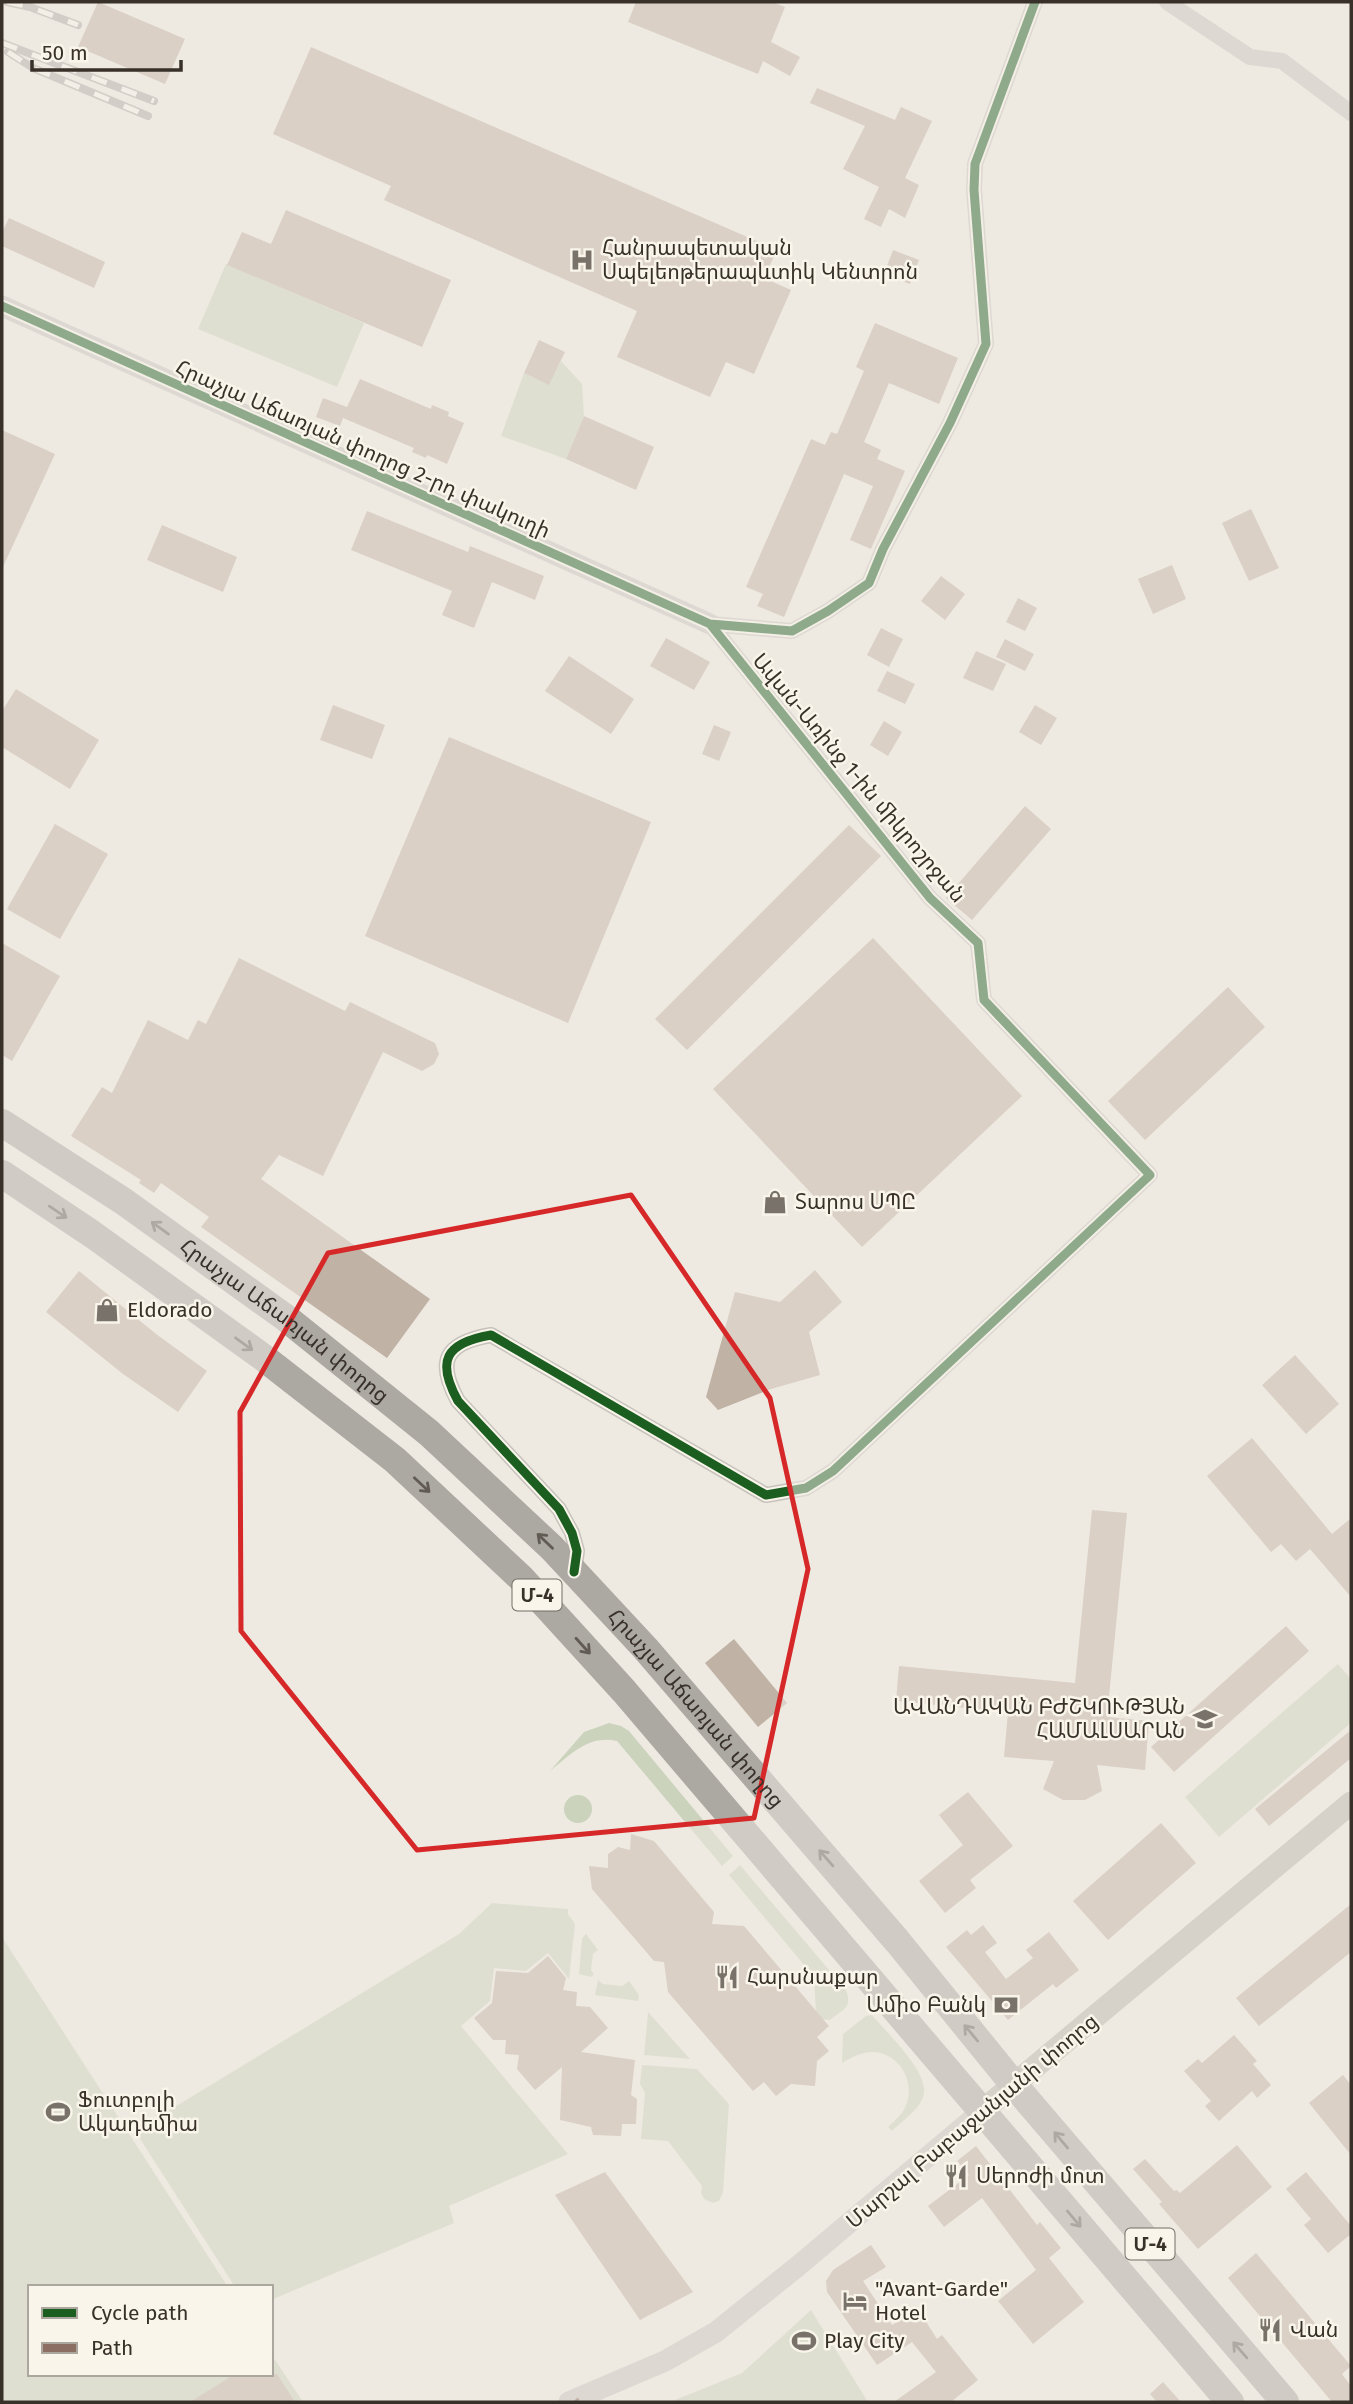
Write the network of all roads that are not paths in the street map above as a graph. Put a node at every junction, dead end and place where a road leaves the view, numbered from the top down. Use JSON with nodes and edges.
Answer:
{"nodes":[{"id":1,"x":1035,"y":2,"type":"edge"},
{"id":2,"x":1167,"y":2,"type":"edge"},
{"id":3,"x":1351,"y":113,"type":"edge"},
{"id":4,"x":2,"y":306,"type":"edge"},
{"id":5,"x":710,"y":624,"type":"junction"},
{"id":6,"x":2,"y":1123,"type":"edge"},
{"id":7,"x":2,"y":1174,"type":"edge"},
{"id":8,"x":574,"y":1572,"type":"junction"},
{"id":9,"x":1351,"y":1803,"type":"edge"},
{"id":10,"x":1015,"y":2086,"type":"junction"},
{"id":11,"x":982,"y":2111,"type":"junction"},
{"id":12,"x":569,"y":2402,"type":"edge"},
{"id":13,"x":1230,"y":2402,"type":"edge"},
{"id":14,"x":1285,"y":2402,"type":"edge"}],
"edges":[{"from":1,"to":5,"type":"street","name":"Ավան-Առինջ 1-ին միկրոշրջան"},
{"from":2,"to":3,"type":"street"},
{"from":4,"to":5,"type":"street","name":"Հրաչյա Աճառյան փողոց 2-րդ փակուղի"},
{"from":5,"to":8,"type":"street","name":"Ավան-Առինջ 1-ին միկրոշրջան"},
{"from":8,"to":6,"type":"highway","name":"Հրաչյա Աճառյան փողոց","number":"Մ-4","one_way":true},
{"from":7,"to":11,"type":"highway","name":"Հրաչյա Աճառյան փողոց","number":"Մ-4","one_way":true},
{"from":10,"to":8,"type":"highway","name":"Հրաչյա Աճառյան փողոց","number":"Մ-4","one_way":true},
{"from":9,"to":10,"type":"main road","name":"Մարշալ Բաբաջանյանի փողոց"},
{"from":10,"to":11,"type":"main road","name":"Մարշալ Բաբաջանյանի փողոց"},
{"from":14,"to":10,"type":"highway","name":"Հրաչյա Աճառյան փողոց","number":"Մ-4","one_way":true},
{"from":11,"to":12,"type":"street","name":"Մարշալ Բաբաջանյանի փողոց"},
{"from":11,"to":13,"type":"highway","name":"Հրաչյա Աճառյան փողոց","number":"Մ-4","one_way":true}]}
